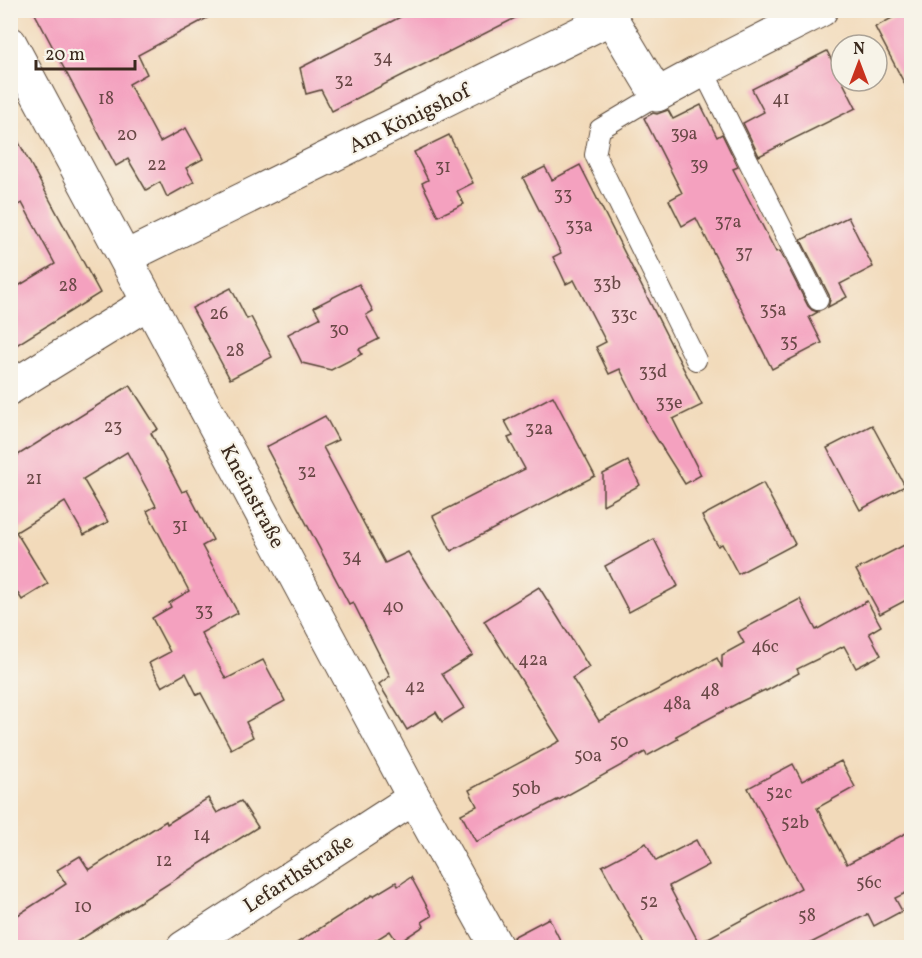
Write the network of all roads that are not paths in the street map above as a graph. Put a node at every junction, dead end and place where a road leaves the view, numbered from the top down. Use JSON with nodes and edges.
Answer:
{"nodes":[{"id":1,"x":821,"y":10,"type":"edge"},
{"id":2,"x":10,"y":43,"type":"edge"},
{"id":3,"x":703,"y":70,"type":"junction"},
{"id":4,"x":657,"y":95,"type":"junction"},
{"id":5,"x":126,"y":257,"type":"junction"},
{"id":6,"x":818,"y":300,"type":"dead end"},
{"id":7,"x":149,"y":302,"type":"junction"},
{"id":8,"x":696,"y":360,"type":"dead end"},
{"id":9,"x":10,"y":388,"type":"edge"},
{"id":10,"x":414,"y":798,"type":"junction"},
{"id":11,"x":183,"y":948,"type":"edge"},
{"id":12,"x":497,"y":948,"type":"edge"}],
"edges":[{"from":1,"to":3,"type":"street"},
{"from":2,"to":5,"type":"street","name":"Kneinstraße"},
{"from":3,"to":4,"type":"street"},
{"from":3,"to":6,"type":"lane"},
{"from":4,"to":5,"type":"street","name":"Am Königshof"},
{"from":4,"to":8,"type":"lane"},
{"from":5,"to":7,"type":"street","name":"Kneinstraße"},
{"from":7,"to":9,"type":"street"},
{"from":7,"to":10,"type":"street","name":"Kneinstraße"},
{"from":10,"to":11,"type":"street","name":"Lefarthstraße"},
{"from":10,"to":12,"type":"street","name":"Kneinstraße"}]}
